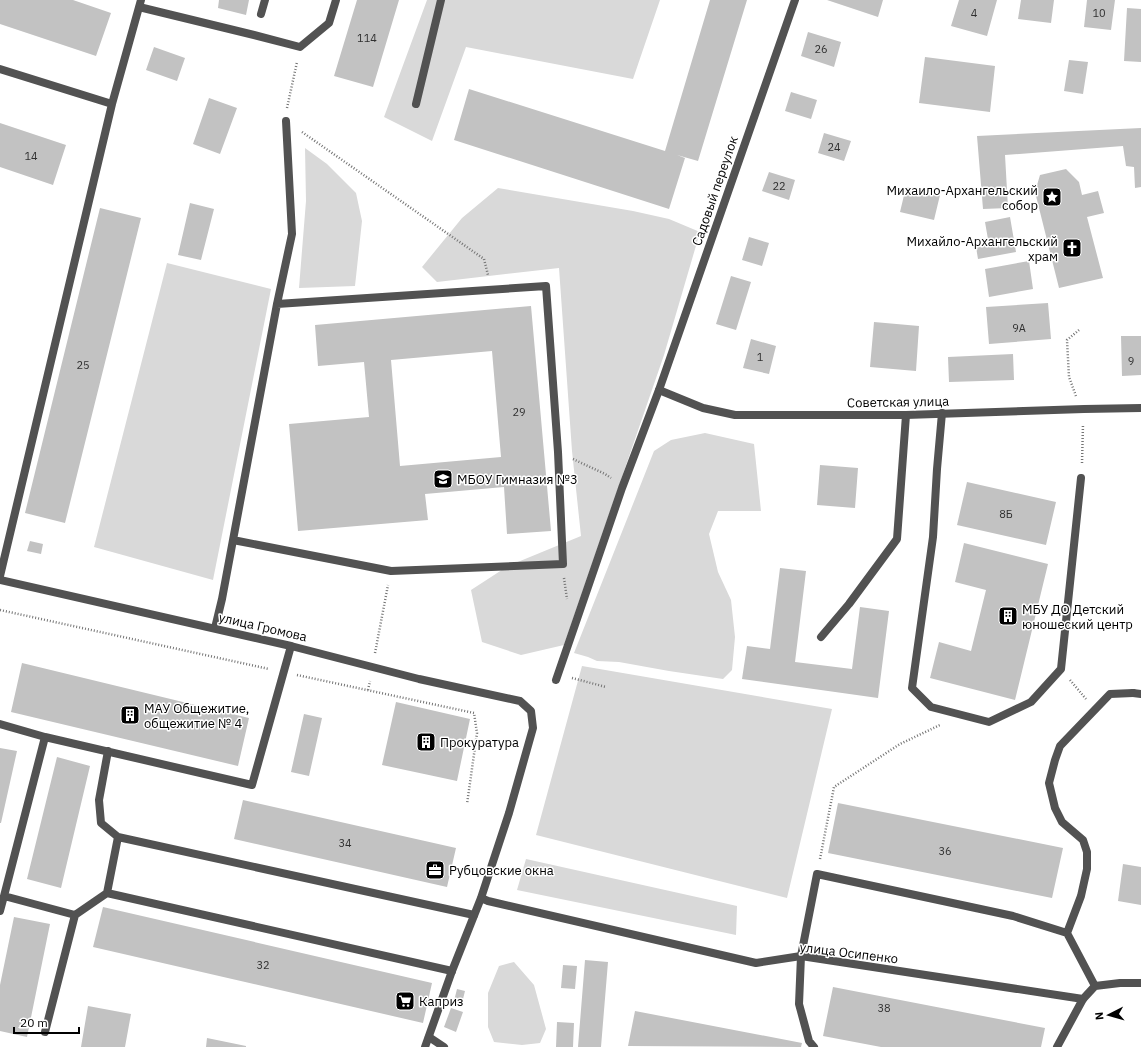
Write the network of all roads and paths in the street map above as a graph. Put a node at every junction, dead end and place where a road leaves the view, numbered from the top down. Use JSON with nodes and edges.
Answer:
{"nodes":[{"id":1,"x":265,"y":0,"type":"edge"},
{"id":2,"x":336,"y":0,"type":"edge"},
{"id":3,"x":441,"y":0,"type":"edge"},
{"id":4,"x":795,"y":0,"type":"edge"},
{"id":5,"x":140,"y":3,"type":"edge"},
{"id":6,"x":262,"y":14,"type":"dead end"},
{"id":7,"x":300,"y":47,"type":"junction"},
{"id":8,"x":0,"y":69,"type":"edge"},
{"id":9,"x":112,"y":104,"type":"junction"},
{"id":10,"x":416,"y":104,"type":"dead end"},
{"id":11,"x":286,"y":121,"type":"junction"},
{"id":12,"x":493,"y":291,"type":"junction"},
{"id":13,"x":277,"y":304,"type":"junction"},
{"id":14,"x":1079,"y":330,"type":"dead end"},
{"id":15,"x":659,"y":390,"type":"junction"},
{"id":16,"x":1141,"y":408,"type":"edge"},
{"id":17,"x":1082,"y":409,"type":"junction"},
{"id":18,"x":942,"y":413,"type":"junction"},
{"id":19,"x":906,"y":415,"type":"junction"},
{"id":20,"x":558,"y":452,"type":"junction"},
{"id":21,"x":1081,"y":478,"type":"joint"},
{"id":22,"x":622,"y":488,"type":"junction"},
{"id":23,"x":233,"y":540,"type":"junction"},
{"id":24,"x":563,"y":564,"type":"junction"},
{"id":25,"x":391,"y":571,"type":"junction"},
{"id":26,"x":0,"y":576,"type":"edge"},
{"id":27,"x":0,"y":580,"type":"edge"},
{"id":28,"x":582,"y":609,"type":"junction"},
{"id":29,"x":215,"y":628,"type":"junction"},
{"id":30,"x":821,"y":638,"type":"dead end"},
{"id":31,"x":291,"y":646,"type":"junction"},
{"id":32,"x":372,"y":667,"type":"junction"},
{"id":33,"x":1061,"y":669,"type":"junction"},
{"id":34,"x":559,"y":672,"type":"junction"},
{"id":35,"x":556,"y":680,"type":"dead end"},
{"id":36,"x":606,"y":686,"type":"dead end"},
{"id":37,"x":1137,"y":694,"type":"edge"},
{"id":38,"x":1096,"y":710,"type":"junction"},
{"id":39,"x":962,"y":715,"type":"junction"},
{"id":40,"x":0,"y":724,"type":"edge"},
{"id":41,"x":45,"y":737,"type":"junction"},
{"id":42,"x":108,"y":751,"type":"junction"},
{"id":43,"x":118,"y":837,"type":"junction"},
{"id":44,"x":817,"y":874,"type":"junction"},
{"id":45,"x":107,"y":893,"type":"junction"},
{"id":46,"x":4,"y":896,"type":"junction"},
{"id":47,"x":481,"y":898,"type":"junction"},
{"id":48,"x":0,"y":911,"type":"edge"},
{"id":49,"x":76,"y":915,"type":"junction"},
{"id":50,"x":474,"y":915,"type":"junction"},
{"id":51,"x":1067,"y":934,"type":"junction"},
{"id":52,"x":802,"y":956,"type":"junction"},
{"id":53,"x":452,"y":971,"type":"junction"},
{"id":54,"x":1141,"y":983,"type":"edge"},
{"id":55,"x":1095,"y":986,"type":"junction"},
{"id":56,"x":1083,"y":999,"type":"junction"},
{"id":57,"x":45,"y":1032,"type":"dead end"},
{"id":58,"x":429,"y":1037,"type":"junction"},
{"id":59,"x":425,"y":1047,"type":"edge"},
{"id":60,"x":444,"y":1047,"type":"edge"},
{"id":61,"x":814,"y":1047,"type":"edge"},
{"id":62,"x":1057,"y":1047,"type":"edge"}],
"edges":[{"from":1,"to":6,"type":"street"},
{"from":2,"to":7,"type":"street"},
{"from":3,"to":10,"type":"street"},
{"from":4,"to":15,"type":"street","name":"Садовый переулок"},
{"from":5,"to":7,"type":"street"},
{"from":5,"to":9,"type":"street"},
{"from":7,"to":11,"type":"path"},
{"from":8,"to":9,"type":"street"},
{"from":9,"to":26,"type":"street"},
{"from":11,"to":12,"type":"path"},
{"from":11,"to":13,"type":"street"},
{"from":12,"to":13,"type":"street"},
{"from":12,"to":20,"type":"street"},
{"from":13,"to":23,"type":"street"},
{"from":14,"to":17,"type":"path"},
{"from":15,"to":19,"type":"street","name":"Советская улица"},
{"from":15,"to":22,"type":"street","name":"Садовый переулок"},
{"from":16,"to":17,"type":"street","name":"Советская улица"},
{"from":17,"to":18,"type":"street","name":"Советская улица"},
{"from":17,"to":21,"type":"path"},
{"from":18,"to":19,"type":"street","name":"Советская улица"},
{"from":18,"to":39,"type":"street"},
{"from":19,"to":30,"type":"street"},
{"from":20,"to":22,"type":"path"},
{"from":20,"to":24,"type":"street"},
{"from":21,"to":33,"type":"street"},
{"from":22,"to":28,"type":"street","name":"Садовый переулок"},
{"from":23,"to":25,"type":"street"},
{"from":23,"to":29,"type":"street"},
{"from":24,"to":25,"type":"street"},
{"from":24,"to":28,"type":"path"},
{"from":25,"to":32,"type":"path"},
{"from":27,"to":29,"type":"street","name":"улица Громова"},
{"from":28,"to":34,"type":"street","name":"Садовый переулок"},
{"from":29,"to":31,"type":"street","name":"улица Громова"},
{"from":31,"to":32,"type":"street","name":"улица Громова"},
{"from":31,"to":42,"type":"street"},
{"from":32,"to":47,"type":"street","name":"улица Громова"},
{"from":33,"to":38,"type":"path"},
{"from":33,"to":39,"type":"street"},
{"from":34,"to":35,"type":"street","name":"Садовый переулок"},
{"from":34,"to":36,"type":"path"},
{"from":37,"to":38,"type":"street"},
{"from":38,"to":51,"type":"street"},
{"from":39,"to":44,"type":"path"},
{"from":40,"to":41,"type":"street"},
{"from":41,"to":42,"type":"street"},
{"from":41,"to":46,"type":"street"},
{"from":42,"to":43,"type":"street"},
{"from":43,"to":45,"type":"street"},
{"from":43,"to":50,"type":"street"},
{"from":44,"to":51,"type":"street"},
{"from":44,"to":52,"type":"street"},
{"from":45,"to":49,"type":"street"},
{"from":45,"to":53,"type":"street"},
{"from":46,"to":48,"type":"street"},
{"from":46,"to":49,"type":"street"},
{"from":47,"to":50,"type":"street"},
{"from":47,"to":52,"type":"street","name":"улица Осипенко"},
{"from":49,"to":57,"type":"street"},
{"from":50,"to":53,"type":"street"},
{"from":51,"to":55,"type":"street"},
{"from":52,"to":56,"type":"street","name":"улица Осипенко"},
{"from":52,"to":61,"type":"street"},
{"from":53,"to":58,"type":"street"},
{"from":54,"to":55,"type":"street"},
{"from":55,"to":56,"type":"street"},
{"from":56,"to":62,"type":"street"},
{"from":58,"to":59,"type":"street"},
{"from":58,"to":60,"type":"street"}]}
